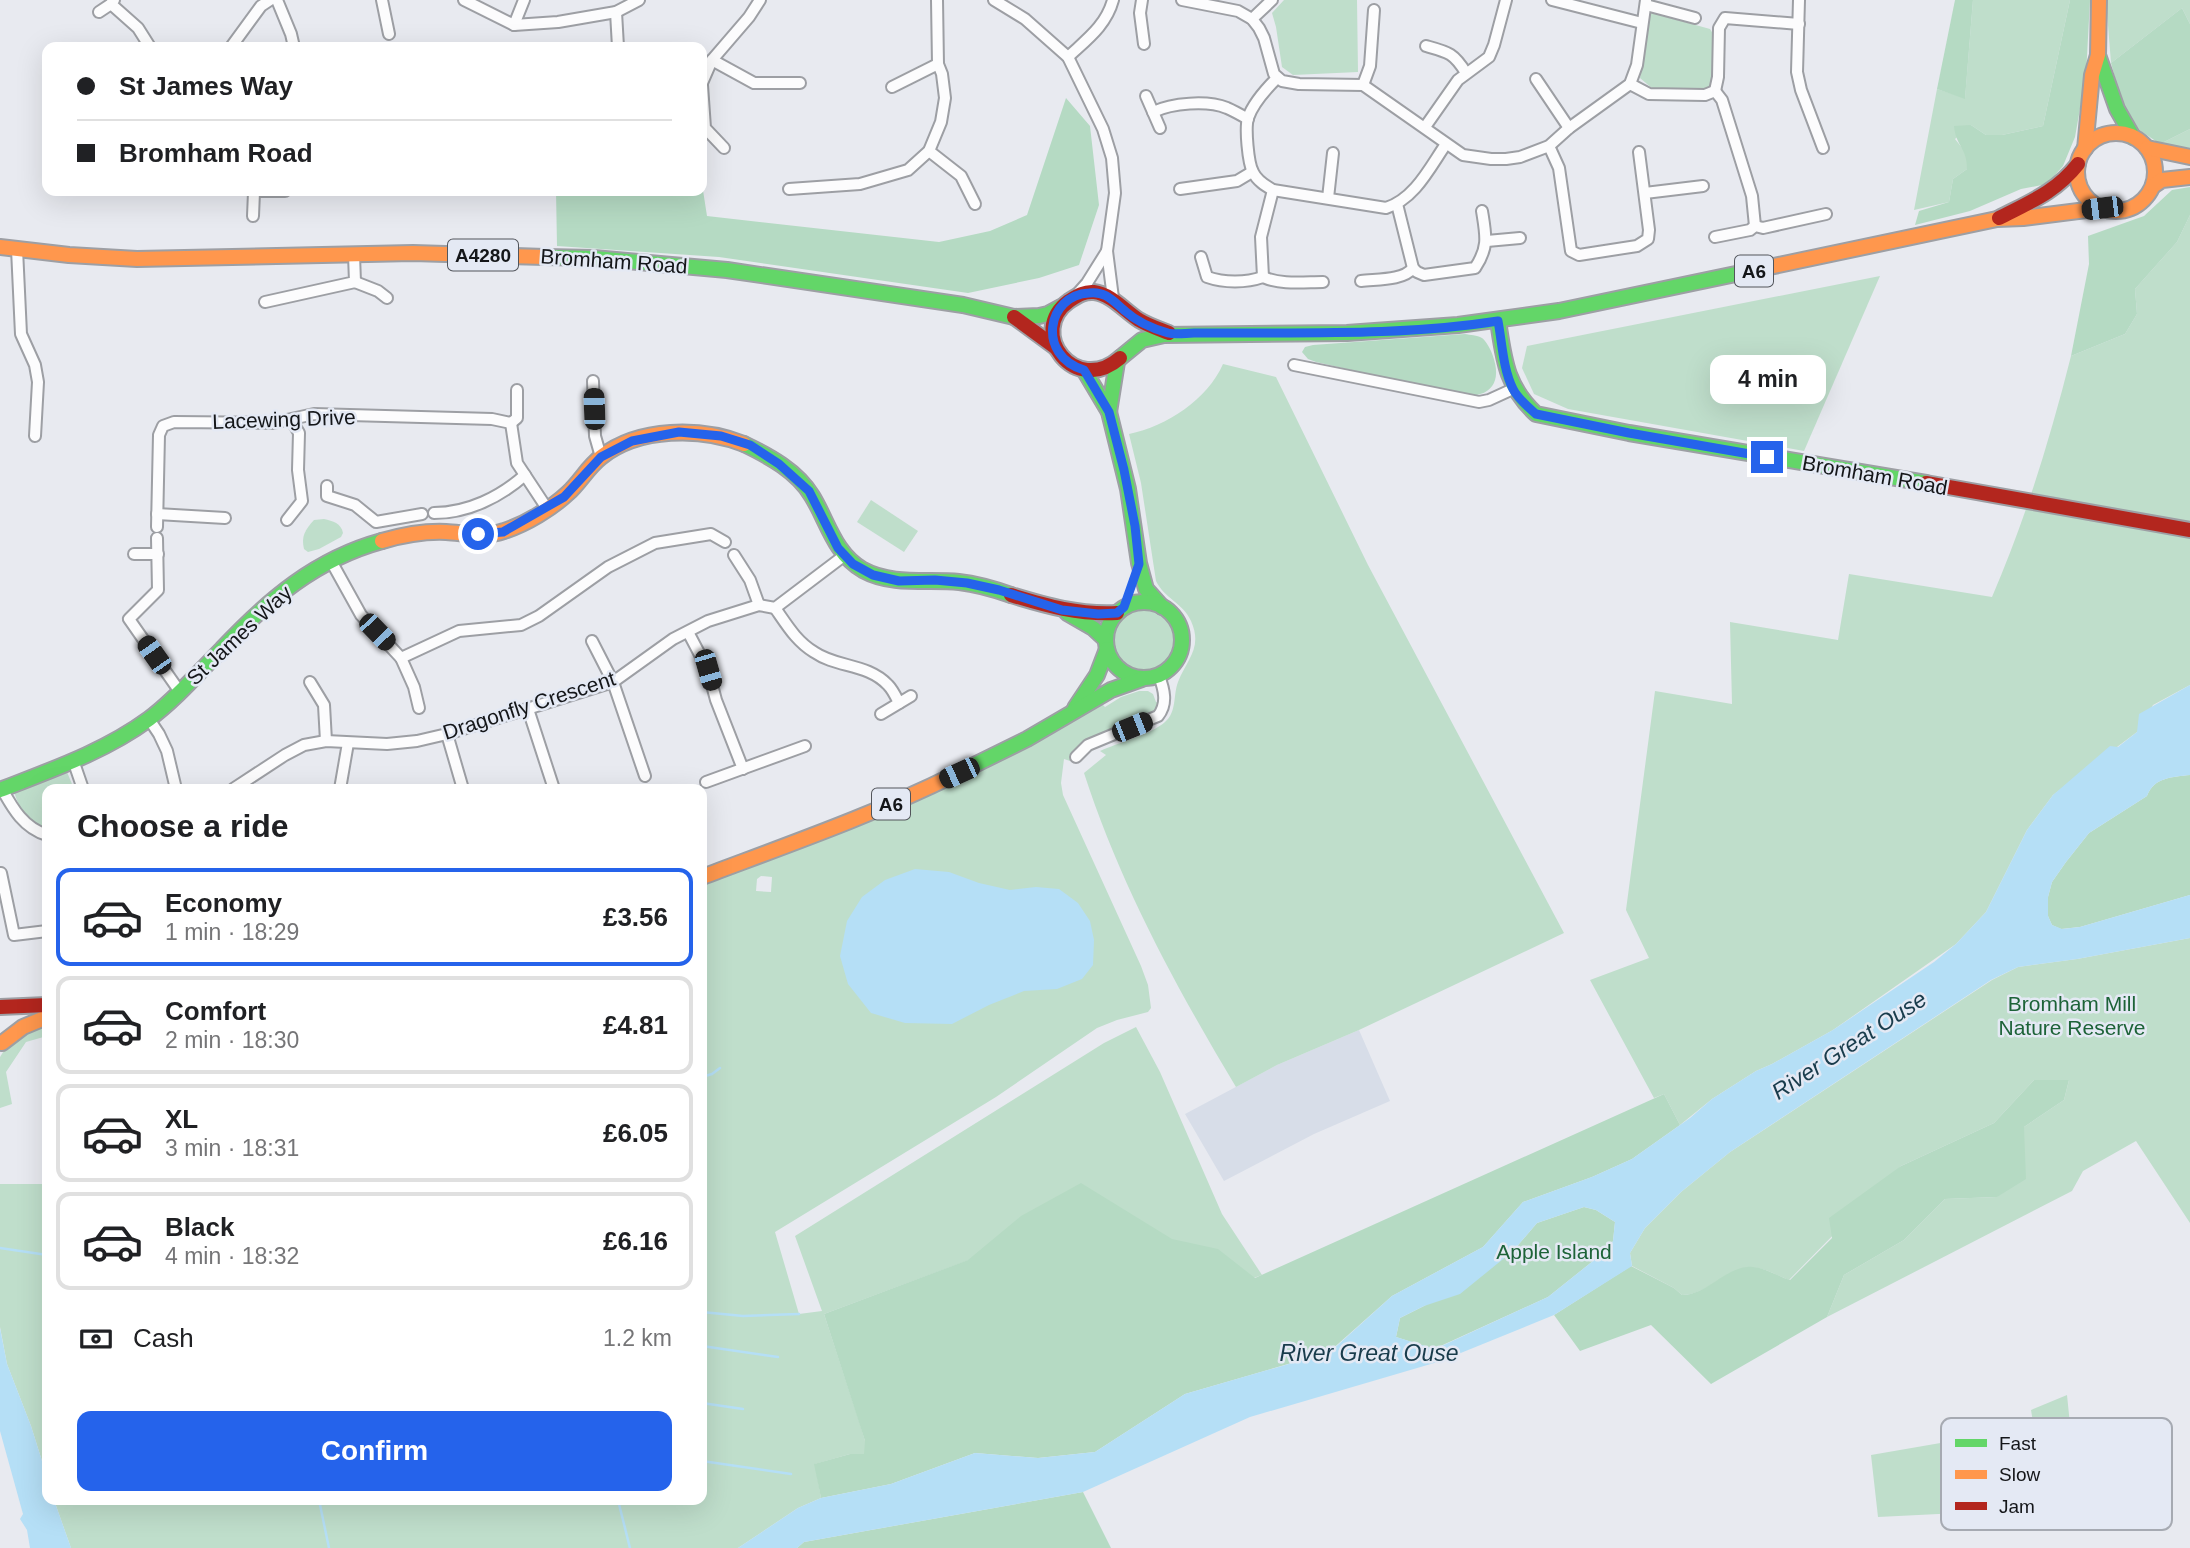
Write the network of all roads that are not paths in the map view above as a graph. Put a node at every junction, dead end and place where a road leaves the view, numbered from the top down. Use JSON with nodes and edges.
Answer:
{"nodes":[{"id":1,"x":277,"y":0,"type":"edge"},
{"id":2,"x":382,"y":0,"type":"edge"},
{"id":3,"x":464,"y":0,"type":"edge"},
{"id":4,"x":524,"y":0,"type":"edge"},
{"id":5,"x":639,"y":0,"type":"edge"},
{"id":6,"x":760,"y":0,"type":"edge"},
{"id":7,"x":937,"y":0,"type":"edge"},
{"id":8,"x":994,"y":0,"type":"edge"},
{"id":9,"x":1113,"y":0,"type":"edge"},
{"id":10,"x":1142,"y":0,"type":"edge"},
{"id":11,"x":1182,"y":0,"type":"edge"},
{"id":12,"x":1272,"y":0,"type":"edge"},
{"id":13,"x":1506,"y":0,"type":"edge"},
{"id":14,"x":1552,"y":0,"type":"edge"},
{"id":15,"x":1799,"y":0,"type":"edge"},
{"id":16,"x":2099,"y":0,"type":"edge"},
{"id":17,"x":112,"y":2,"type":"edge"},
{"id":18,"x":262,"y":2,"type":"edge"},
{"id":19,"x":1646,"y":2,"type":"edge"},
{"id":20,"x":1374,"y":10,"type":"dead end"},
{"id":21,"x":99,"y":12,"type":"dead end"},
{"id":22,"x":616,"y":12,"type":"junction"},
{"id":23,"x":1695,"y":18,"type":"dead end"},
{"id":24,"x":1252,"y":19,"type":"junction"},
{"id":25,"x":1642,"y":23,"type":"junction"},
{"id":26,"x":1799,"y":23,"type":"junction"},
{"id":27,"x":514,"y":25,"type":"junction"},
{"id":28,"x":389,"y":34,"type":"dead end"},
{"id":29,"x":147,"y":42,"type":"edge"},
{"id":30,"x":234,"y":42,"type":"edge"},
{"id":31,"x":293,"y":42,"type":"edge"},
{"id":32,"x":618,"y":42,"type":"edge"},
{"id":33,"x":1144,"y":44,"type":"dead end"},
{"id":34,"x":1426,"y":46,"type":"dead end"},
{"id":35,"x":2098,"y":54,"type":"junction"},
{"id":36,"x":1068,"y":57,"type":"junction"},
{"id":37,"x":712,"y":60,"type":"junction"},
{"id":38,"x":938,"y":64,"type":"junction"},
{"id":39,"x":707,"y":72,"type":"edge"},
{"id":40,"x":1466,"y":73,"type":"junction"},
{"id":41,"x":1277,"y":78,"type":"junction"},
{"id":42,"x":1536,"y":79,"type":"dead end"},
{"id":43,"x":800,"y":83,"type":"dead end"},
{"id":44,"x":1630,"y":84,"type":"junction"},
{"id":45,"x":1363,"y":85,"type":"junction"},
{"id":46,"x":892,"y":87,"type":"dead end"},
{"id":47,"x":1714,"y":91,"type":"junction"},
{"id":48,"x":1146,"y":96,"type":"dead end"},
{"id":49,"x":1153,"y":112,"type":"junction"},
{"id":50,"x":1248,"y":119,"type":"junction"},
{"id":51,"x":1425,"y":127,"type":"junction"},
{"id":52,"x":1160,"y":128,"type":"dead end"},
{"id":53,"x":1569,"y":128,"type":"junction"},
{"id":54,"x":707,"y":133,"type":"edge"},
{"id":55,"x":2133,"y":136,"type":"junction"},
{"id":56,"x":1446,"y":144,"type":"junction"},
{"id":57,"x":1549,"y":146,"type":"junction"},
{"id":58,"x":724,"y":148,"type":"dead end"},
{"id":59,"x":1824,"y":148,"type":"dead end"},
{"id":60,"x":2147,"y":148,"type":"junction"},
{"id":61,"x":2085,"y":149,"type":"junction"},
{"id":62,"x":929,"y":150,"type":"junction"},
{"id":63,"x":1639,"y":152,"type":"dead end"},
{"id":64,"x":1333,"y":153,"type":"dead end"},
{"id":65,"x":2190,"y":157,"type":"edge"},
{"id":66,"x":2078,"y":164,"type":"junction"},
{"id":67,"x":1252,"y":172,"type":"junction"},
{"id":68,"x":2190,"y":177,"type":"edge"},
{"id":69,"x":1703,"y":186,"type":"dead end"},
{"id":70,"x":2153,"y":186,"type":"junction"},
{"id":71,"x":789,"y":189,"type":"dead end"},
{"id":72,"x":1180,"y":189,"type":"dead end"},
{"id":73,"x":1273,"y":190,"type":"junction"},
{"id":74,"x":1645,"y":193,"type":"junction"},
{"id":75,"x":254,"y":196,"type":"edge"},
{"id":76,"x":1328,"y":198,"type":"junction"},
{"id":77,"x":975,"y":204,"type":"dead end"},
{"id":78,"x":1397,"y":204,"type":"junction"},
{"id":79,"x":2102,"y":208,"type":"junction"},
{"id":80,"x":1482,"y":211,"type":"dead end"},
{"id":81,"x":1826,"y":214,"type":"dead end"},
{"id":82,"x":253,"y":216,"type":"dead end"},
{"id":83,"x":1997,"y":219,"type":"junction"},
{"id":84,"x":1755,"y":226,"type":"junction"},
{"id":85,"x":1520,"y":237,"type":"dead end"},
{"id":86,"x":1715,"y":237,"type":"dead end"},
{"id":87,"x":1487,"y":242,"type":"junction"},
{"id":88,"x":0,"y":247,"type":"edge"},
{"id":89,"x":16,"y":249,"type":"junction"},
{"id":90,"x":1107,"y":251,"type":"junction"},
{"id":91,"x":354,"y":254,"type":"junction"},
{"id":92,"x":1201,"y":257,"type":"dead end"},
{"id":93,"x":1413,"y":268,"type":"junction"},
{"id":94,"x":1263,"y":277,"type":"junction"},
{"id":95,"x":1361,"y":281,"type":"dead end"},
{"id":96,"x":355,"y":282,"type":"junction"},
{"id":97,"x":1323,"y":282,"type":"dead end"},
{"id":98,"x":1075,"y":297,"type":"junction"},
{"id":99,"x":387,"y":298,"type":"dead end"},
{"id":100,"x":1113,"y":298,"type":"junction"},
{"id":101,"x":265,"y":302,"type":"dead end"},
{"id":102,"x":1061,"y":307,"type":"junction"},
{"id":103,"x":1125,"y":311,"type":"junction"},
{"id":104,"x":1014,"y":317,"type":"junction"},
{"id":105,"x":1498,"y":321,"type":"junction"},
{"id":106,"x":1169,"y":333,"type":"junction"},
{"id":107,"x":1055,"y":347,"type":"junction"},
{"id":108,"x":1121,"y":356,"type":"junction"},
{"id":109,"x":1294,"y":365,"type":"dead end"},
{"id":110,"x":1084,"y":370,"type":"junction"},
{"id":111,"x":593,"y":381,"type":"dead end"},
{"id":112,"x":1513,"y":389,"type":"junction"},
{"id":113,"x":517,"y":390,"type":"dead end"},
{"id":114,"x":1109,"y":412,"type":"junction"},
{"id":115,"x":292,"y":421,"type":"junction"},
{"id":116,"x":511,"y":423,"type":"junction"},
{"id":117,"x":35,"y":436,"type":"dead end"},
{"id":118,"x":601,"y":457,"type":"junction"},
{"id":119,"x":525,"y":475,"type":"junction"},
{"id":120,"x":327,"y":486,"type":"dead end"},
{"id":121,"x":546,"y":507,"type":"junction"},
{"id":122,"x":157,"y":514,"type":"junction"},
{"id":123,"x":225,"y":518,"type":"dead end"},
{"id":124,"x":287,"y":520,"type":"dead end"},
{"id":125,"x":376,"y":522,"type":"junction"},
{"id":126,"x":2190,"y":530,"type":"edge"},
{"id":127,"x":725,"y":542,"type":"dead end"},
{"id":128,"x":374,"y":543,"type":"junction"},
{"id":129,"x":134,"y":554,"type":"dead end"},
{"id":130,"x":158,"y":554,"type":"junction"},
{"id":131,"x":734,"y":555,"type":"dead end"},
{"id":132,"x":845,"y":555,"type":"junction"},
{"id":133,"x":331,"y":561,"type":"junction"},
{"id":134,"x":1139,"y":564,"type":"junction"},
{"id":135,"x":759,"y":606,"type":"junction"},
{"id":136,"x":1162,"y":607,"type":"junction"},
{"id":137,"x":775,"y":608,"type":"junction"},
{"id":138,"x":1062,"y":610,"type":"junction"},
{"id":139,"x":1121,"y":610,"type":"junction"},
{"id":140,"x":688,"y":632,"type":"junction"},
{"id":141,"x":592,"y":641,"type":"dead end"},
{"id":142,"x":1106,"y":644,"type":"junction"},
{"id":143,"x":401,"y":658,"type":"junction"},
{"id":144,"x":1158,"y":676,"type":"junction"},
{"id":145,"x":1142,"y":679,"type":"junction"},
{"id":146,"x":310,"y":681,"type":"dead end"},
{"id":147,"x":612,"y":682,"type":"junction"},
{"id":148,"x":180,"y":692,"type":"junction"},
{"id":149,"x":911,"y":696,"type":"dead end"},
{"id":150,"x":899,"y":703,"type":"junction"},
{"id":151,"x":419,"y":708,"type":"dead end"},
{"id":152,"x":528,"y":709,"type":"junction"},
{"id":153,"x":1073,"y":712,"type":"junction"},
{"id":154,"x":881,"y":714,"type":"dead end"},
{"id":155,"x":149,"y":719,"type":"junction"},
{"id":156,"x":447,"y":734,"type":"junction"},
{"id":157,"x":326,"y":741,"type":"junction"},
{"id":158,"x":348,"y":743,"type":"junction"},
{"id":159,"x":805,"y":746,"type":"dead end"},
{"id":160,"x":1076,"y":757,"type":"dead end"},
{"id":161,"x":73,"y":760,"type":"junction"},
{"id":162,"x":743,"y":769,"type":"junction"},
{"id":163,"x":645,"y":776,"type":"dead end"},
{"id":164,"x":706,"y":782,"type":"dead end"},
{"id":165,"x":81,"y":784,"type":"edge"},
{"id":166,"x":175,"y":784,"type":"edge"},
{"id":167,"x":248,"y":784,"type":"edge"},
{"id":168,"x":341,"y":784,"type":"edge"},
{"id":169,"x":462,"y":784,"type":"edge"},
{"id":170,"x":552,"y":784,"type":"edge"},
{"id":171,"x":1,"y":789,"type":"edge"},
{"id":172,"x":42,"y":834,"type":"edge"},
{"id":173,"x":1,"y":873,"type":"edge"},
{"id":174,"x":707,"y":875,"type":"edge"},
{"id":175,"x":42,"y":932,"type":"edge"},
{"id":176,"x":42,"y":1006,"type":"edge"},
{"id":177,"x":0,"y":1007,"type":"edge"},
{"id":178,"x":0,"y":1019,"type":"edge"},
{"id":179,"x":42,"y":1019,"type":"edge"},
{"id":180,"x":1,"y":1045,"type":"edge"}],
"edges":[{"from":1,"to":31,"type":"street"},
{"from":2,"to":28,"type":"street"},
{"from":3,"to":27,"type":"street"},
{"from":4,"to":27,"type":"street"},
{"from":5,"to":22,"type":"street"},
{"from":6,"to":37,"type":"street"},
{"from":7,"to":38,"type":"street"},
{"from":8,"to":36,"type":"street"},
{"from":9,"to":36,"type":"street"},
{"from":10,"to":33,"type":"street"},
{"from":11,"to":24,"type":"street"},
{"from":12,"to":24,"type":"street"},
{"from":13,"to":40,"type":"street"},
{"from":14,"to":25,"type":"street"},
{"from":15,"to":26,"type":"street"},
{"from":16,"to":35,"type":"main road"},
{"from":17,"to":21,"type":"street"},
{"from":17,"to":29,"type":"street"},
{"from":18,"to":30,"type":"street"},
{"from":19,"to":23,"type":"street"},
{"from":19,"to":25,"type":"street"},
{"from":20,"to":45,"type":"street"},
{"from":22,"to":27,"type":"street"},
{"from":22,"to":32,"type":"street"},
{"from":24,"to":41,"type":"street"},
{"from":25,"to":44,"type":"street"},
{"from":26,"to":47,"type":"street"},
{"from":26,"to":59,"type":"street"},
{"from":34,"to":40,"type":"street"},
{"from":35,"to":55,"type":"main road"},
{"from":35,"to":61,"type":"main road"},
{"from":36,"to":90,"type":"street"},
{"from":37,"to":39,"type":"street"},
{"from":37,"to":43,"type":"street"},
{"from":38,"to":46,"type":"street"},
{"from":38,"to":62,"type":"street"},
{"from":40,"to":51,"type":"street"},
{"from":41,"to":45,"type":"street"},
{"from":41,"to":50,"type":"street"},
{"from":42,"to":53,"type":"street"},
{"from":44,"to":47,"type":"street"},
{"from":44,"to":53,"type":"street"},
{"from":45,"to":51,"type":"street"},
{"from":47,"to":84,"type":"street"},
{"from":48,"to":49,"type":"street"},
{"from":49,"to":50,"type":"street"},
{"from":49,"to":52,"type":"street"},
{"from":50,"to":67,"type":"street"},
{"from":51,"to":56,"type":"street"},
{"from":53,"to":57,"type":"street"},
{"from":54,"to":58,"type":"street"},
{"from":55,"to":60,"type":"main road"},
{"from":55,"to":61,"type":"main road"},
{"from":56,"to":57,"type":"street"},
{"from":56,"to":78,"type":"street"},
{"from":57,"to":74,"type":"street"},
{"from":60,"to":65,"type":"main road"},
{"from":60,"to":70,"type":"main road"},
{"from":61,"to":66,"type":"main road"},
{"from":62,"to":71,"type":"street"},
{"from":62,"to":77,"type":"street"},
{"from":63,"to":74,"type":"street"},
{"from":64,"to":76,"type":"street"},
{"from":66,"to":79,"type":"main road"},
{"from":66,"to":83,"type":"main road","number":"A6"},
{"from":67,"to":72,"type":"street"},
{"from":67,"to":73,"type":"street"},
{"from":68,"to":70,"type":"main road"},
{"from":69,"to":74,"type":"street"},
{"from":70,"to":79,"type":"main road"},
{"from":73,"to":76,"type":"street"},
{"from":73,"to":94,"type":"street"},
{"from":75,"to":82,"type":"street"},
{"from":76,"to":78,"type":"street"},
{"from":78,"to":93,"type":"street"},
{"from":79,"to":83,"type":"main road","number":"A6"},
{"from":80,"to":87,"type":"street"},
{"from":81,"to":84,"type":"street"},
{"from":83,"to":105,"type":"main road","number":"A6"},
{"from":84,"to":86,"type":"street"},
{"from":85,"to":87,"type":"street"},
{"from":87,"to":93,"type":"street"},
{"from":88,"to":89,"type":"main road","name":"Bromham Road","number":"A4280"},
{"from":89,"to":91,"type":"main road","name":"Bromham Road","number":"A4280"},
{"from":89,"to":117,"type":"street"},
{"from":90,"to":98,"type":"street"},
{"from":90,"to":100,"type":"street"},
{"from":91,"to":96,"type":"street"},
{"from":91,"to":104,"type":"main road","name":"Bromham Road","number":"A4280"},
{"from":92,"to":94,"type":"street"},
{"from":93,"to":95,"type":"street"},
{"from":94,"to":97,"type":"street"},
{"from":96,"to":99,"type":"street"},
{"from":96,"to":101,"type":"street"},
{"from":98,"to":100,"type":"main road"},
{"from":98,"to":102,"type":"main road"},
{"from":100,"to":103,"type":"main road"},
{"from":102,"to":104,"type":"main road","name":"Bromham Road","number":"A4280"},
{"from":102,"to":107,"type":"main road"},
{"from":103,"to":106,"type":"main road","number":"A6"},
{"from":103,"to":108,"type":"main road"},
{"from":104,"to":107,"type":"main road","name":"Bromham Road","number":"A4280"},
{"from":105,"to":106,"type":"main road","number":"A6"},
{"from":105,"to":112,"type":"main road","name":"Bromham Road"},
{"from":106,"to":108,"type":"main road","number":"A6"},
{"from":107,"to":110,"type":"main road"},
{"from":108,"to":110,"type":"main road"},
{"from":108,"to":114,"type":"main road","number":"A6"},
{"from":109,"to":112,"type":"street"},
{"from":110,"to":114,"type":"main road","number":"A6"},
{"from":111,"to":118,"type":"street"},
{"from":112,"to":126,"type":"main road","name":"Bromham Road"},
{"from":113,"to":116,"type":"street"},
{"from":114,"to":134,"type":"main road","number":"A6"},
{"from":115,"to":116,"type":"street","name":"Lacewing Drive"},
{"from":115,"to":122,"type":"street","name":"Lacewing Drive"},
{"from":115,"to":124,"type":"street"},
{"from":116,"to":119,"type":"street"},
{"from":118,"to":121,"type":"main road","name":"St James Way"},
{"from":118,"to":132,"type":"main road","name":"St James Way"},
{"from":119,"to":121,"type":"street"},
{"from":119,"to":125,"type":"street"},
{"from":120,"to":125,"type":"street"},
{"from":121,"to":128,"type":"main road","name":"St James Way"},
{"from":122,"to":123,"type":"street"},
{"from":122,"to":130,"type":"street"},
{"from":125,"to":128,"type":"street"},
{"from":127,"to":143,"type":"street"},
{"from":128,"to":133,"type":"main road","name":"St James Way"},
{"from":129,"to":130,"type":"street"},
{"from":130,"to":148,"type":"street"},
{"from":131,"to":135,"type":"street"},
{"from":132,"to":137,"type":"street"},
{"from":132,"to":138,"type":"main road","name":"St James Way"},
{"from":133,"to":143,"type":"street"},
{"from":133,"to":148,"type":"main road","name":"St James Way"},
{"from":134,"to":136,"type":"main road","number":"A6"},
{"from":134,"to":139,"type":"main road","number":"A6"},
{"from":135,"to":137,"type":"street","name":"Dragonfly Crescent"},
{"from":135,"to":140,"type":"street","name":"Dragonfly Crescent"},
{"from":136,"to":139,"type":"main road"},
{"from":136,"to":144,"type":"main road","number":"A6"},
{"from":137,"to":150,"type":"street"},
{"from":138,"to":139,"type":"main road"},
{"from":138,"to":142,"type":"main road"},
{"from":139,"to":142,"type":"main road","number":"A6"},
{"from":140,"to":147,"type":"street","name":"Dragonfly Crescent"},
{"from":140,"to":162,"type":"street"},
{"from":141,"to":147,"type":"street"},
{"from":142,"to":145,"type":"main road"},
{"from":142,"to":153,"type":"main road","number":"A6"},
{"from":143,"to":151,"type":"street"},
{"from":144,"to":145,"type":"main road","number":"A6"},
{"from":144,"to":160,"type":"street"},
{"from":145,"to":153,"type":"main road","number":"A6"},
{"from":146,"to":157,"type":"street"},
{"from":147,"to":152,"type":"street","name":"Dragonfly Crescent"},
{"from":147,"to":163,"type":"street"},
{"from":148,"to":155,"type":"main road","name":"St James Way"},
{"from":149,"to":150,"type":"street"},
{"from":150,"to":154,"type":"street"},
{"from":152,"to":156,"type":"street","name":"Dragonfly Crescent"},
{"from":152,"to":170,"type":"street"},
{"from":153,"to":174,"type":"main road","number":"A6"},
{"from":155,"to":161,"type":"main road","name":"St James Way"},
{"from":155,"to":166,"type":"street"},
{"from":156,"to":158,"type":"street","name":"Dragonfly Crescent"},
{"from":156,"to":169,"type":"street"},
{"from":157,"to":158,"type":"street","name":"Dragonfly Crescent"},
{"from":157,"to":167,"type":"street","name":"Dragonfly Crescent"},
{"from":158,"to":168,"type":"street"},
{"from":159,"to":162,"type":"street"},
{"from":161,"to":165,"type":"street"},
{"from":161,"to":171,"type":"main road","name":"St James Way"},
{"from":162,"to":164,"type":"street"},
{"from":171,"to":172,"type":"street"},
{"from":173,"to":175,"type":"street"},
{"from":176,"to":177,"type":"main road"},
{"from":178,"to":180,"type":"main road"},
{"from":179,"to":180,"type":"main road"}]}
